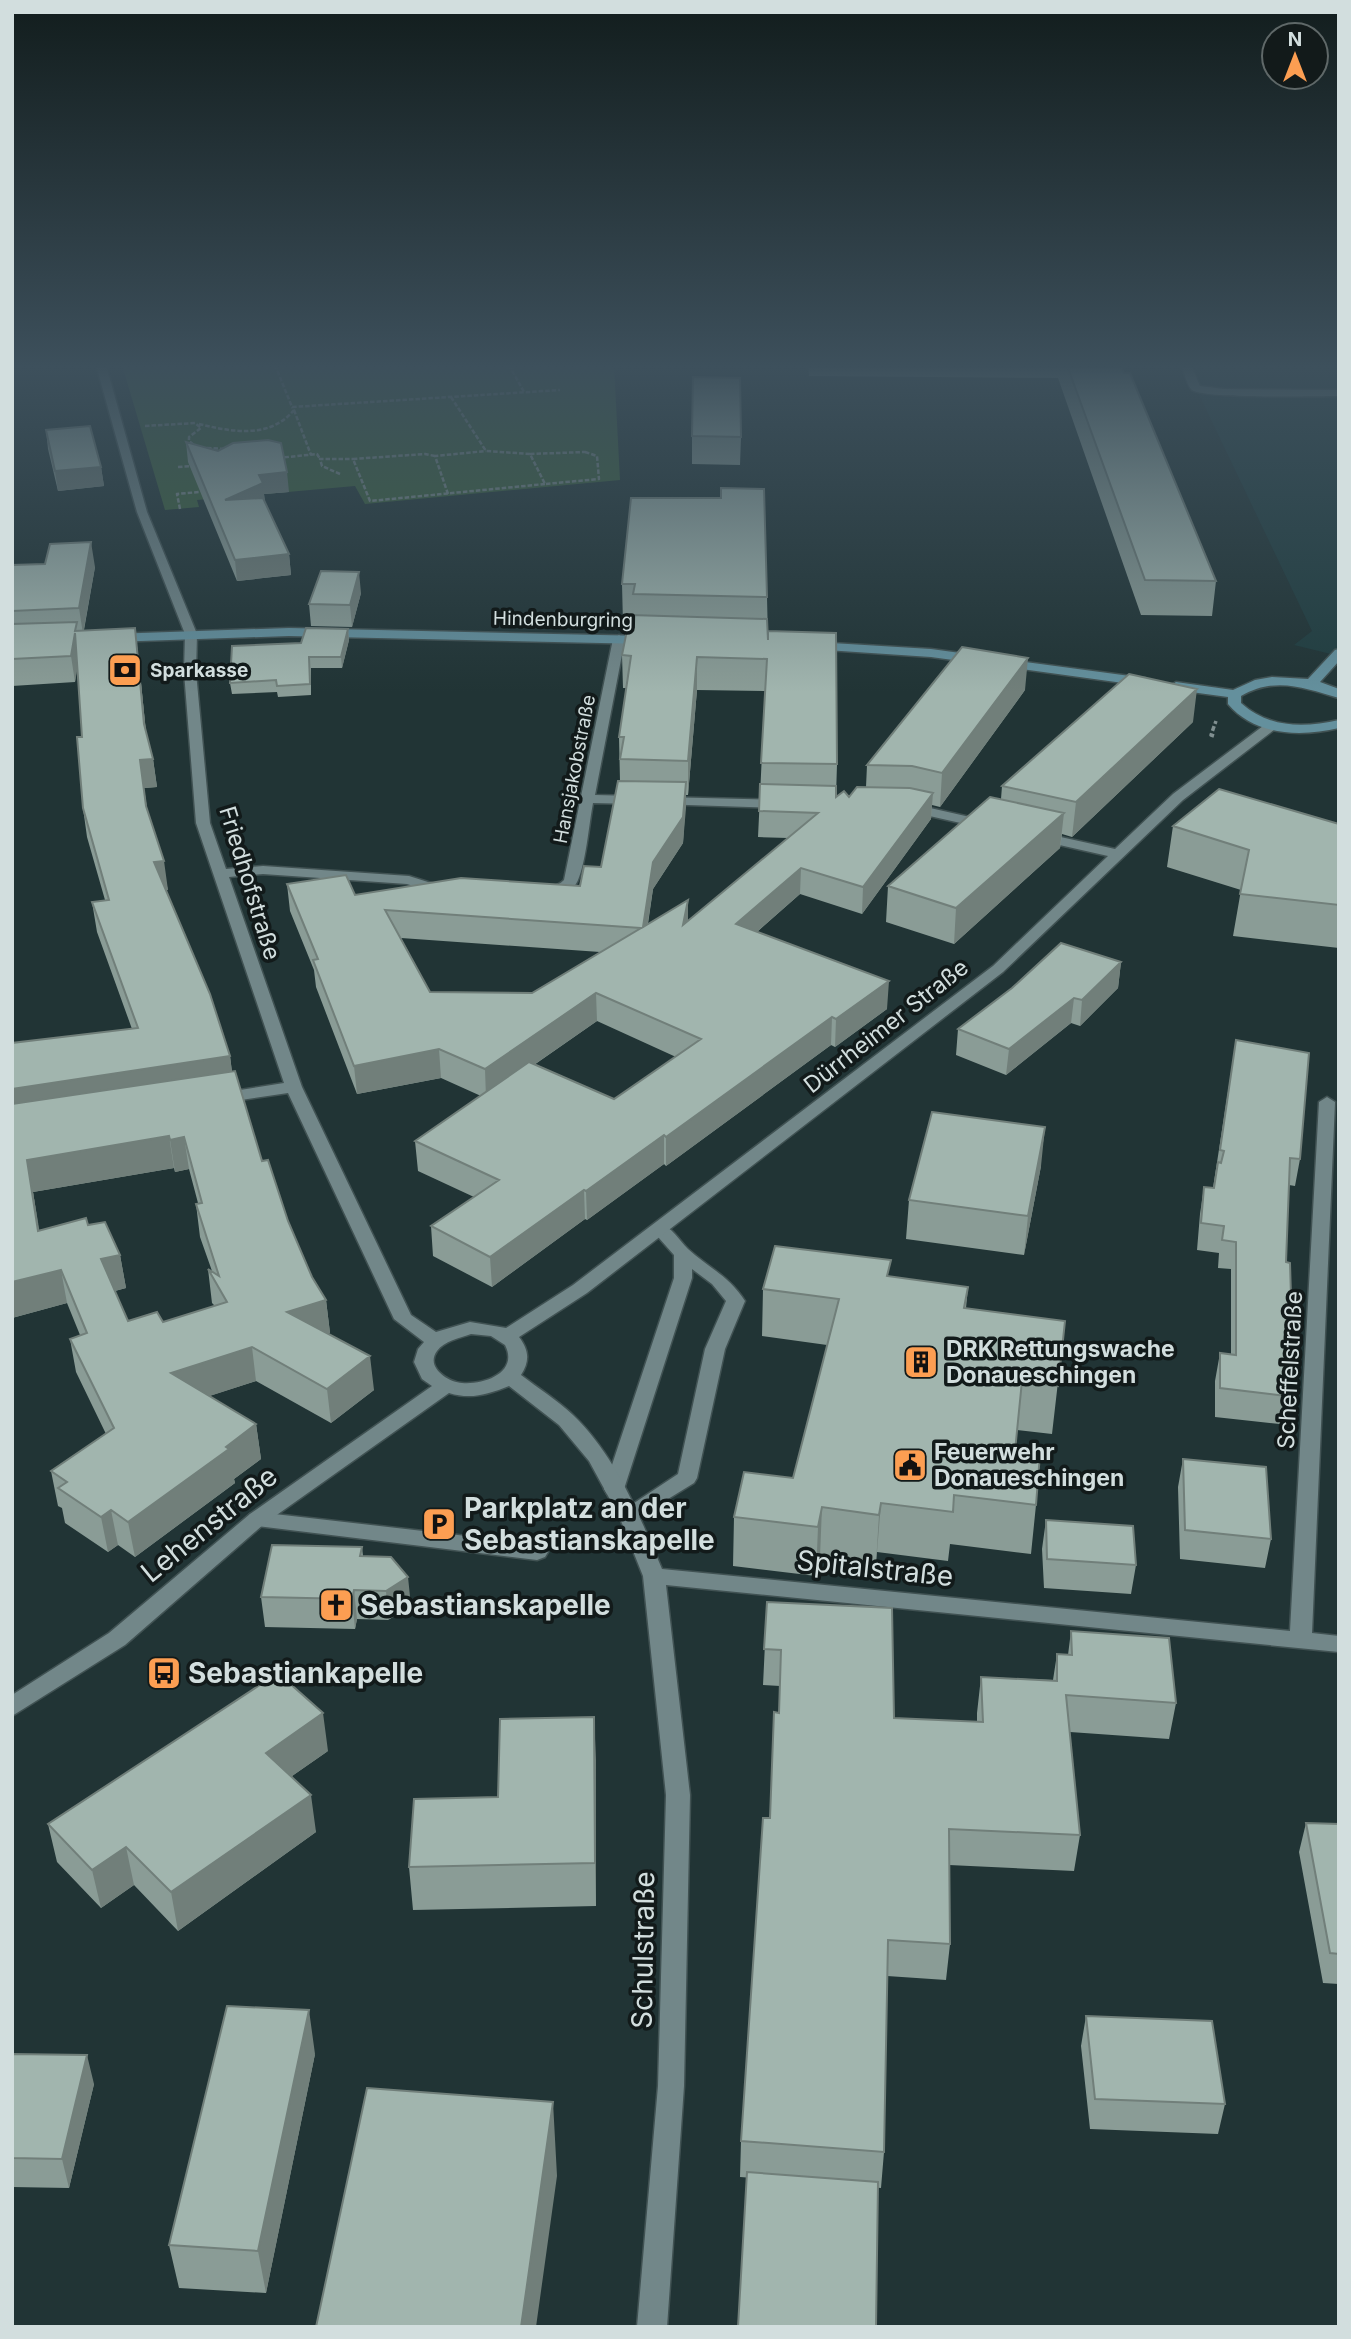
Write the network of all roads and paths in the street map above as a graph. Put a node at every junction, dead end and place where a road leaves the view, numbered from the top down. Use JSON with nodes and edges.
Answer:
{"nodes":[{"id":1,"x":132,"y":474,"type":"edge"},
{"id":2,"x":359,"y":474,"type":"edge"},
{"id":3,"x":441,"y":474,"type":"edge"},
{"id":4,"x":540,"y":474,"type":"edge"},
{"id":5,"x":599,"y":474,"type":"edge"},
{"id":6,"x":545,"y":484,"type":"junction"},
{"id":7,"x":199,"y":492,"type":"edge"},
{"id":8,"x":448,"y":494,"type":"junction"},
{"id":9,"x":180,"y":509,"type":"dead end"},
{"id":10,"x":191,"y":634,"type":"junction"},
{"id":11,"x":101,"y":639,"type":"edge"},
{"id":12,"x":619,"y":639,"type":"junction"},
{"id":13,"x":659,"y":640,"type":"edge"},
{"id":14,"x":804,"y":645,"type":"edge"},
{"id":15,"x":1339,"y":653,"type":"edge"},
{"id":16,"x":1311,"y":684,"type":"junction"},
{"id":17,"x":1235,"y":694,"type":"junction"},
{"id":18,"x":1339,"y":694,"type":"edge"},
{"id":19,"x":1339,"y":724,"type":"edge"},
{"id":20,"x":1272,"y":726,"type":"junction"},
{"id":21,"x":589,"y":799,"type":"junction"},
{"id":22,"x":797,"y":804,"type":"edge"},
{"id":23,"x":895,"y":806,"type":"edge"},
{"id":24,"x":999,"y":827,"type":"edge"},
{"id":25,"x":1025,"y":833,"type":"edge"},
{"id":26,"x":1116,"y":854,"type":"junction"},
{"id":27,"x":219,"y":874,"type":"junction"},
{"id":28,"x":462,"y":894,"type":"edge"},
{"id":29,"x":532,"y":898,"type":"edge"},
{"id":30,"x":294,"y":1087,"type":"junction"},
{"id":31,"x":200,"y":1101,"type":"edge"},
{"id":32,"x":1327,"y":1102,"type":"dead end"},
{"id":33,"x":660,"y":1229,"type":"junction"},
{"id":34,"x":683,"y":1254,"type":"junction"},
{"id":35,"x":506,"y":1336,"type":"junction"},
{"id":36,"x":434,"y":1340,"type":"junction"},
{"id":37,"x":510,"y":1376,"type":"junction"},
{"id":38,"x":444,"y":1387,"type":"junction"},
{"id":39,"x":614,"y":1489,"type":"junction"},
{"id":40,"x":629,"y":1516,"type":"junction"},
{"id":41,"x":257,"y":1519,"type":"junction"},
{"id":42,"x":537,"y":1552,"type":"dead end"},
{"id":43,"x":654,"y":1576,"type":"junction"},
{"id":44,"x":1301,"y":1640,"type":"junction"},
{"id":45,"x":1339,"y":1644,"type":"edge"},
{"id":46,"x":12,"y":1707,"type":"edge"},
{"id":47,"x":652,"y":2327,"type":"edge"}],
"edges":[{"from":1,"to":10,"type":"street","name":"Friedhofstraße"},
{"from":2,"to":8,"type":"path"},
{"from":3,"to":8,"type":"path"},
{"from":4,"to":6,"type":"path"},
{"from":5,"to":6,"type":"path"},
{"from":6,"to":8,"type":"path"},
{"from":7,"to":9,"type":"path"},
{"from":10,"to":11,"type":"main road","name":"Hindenburgring"},
{"from":10,"to":12,"type":"main road","name":"Hindenburgring"},
{"from":10,"to":27,"type":"street","name":"Friedhofstraße"},
{"from":12,"to":13,"type":"main road","name":"Hindenburgring"},
{"from":12,"to":21,"type":"street","name":"Hansjakobstraße"},
{"from":14,"to":17,"type":"main road"},
{"from":15,"to":16,"type":"main road"},
{"from":16,"to":17,"type":"main road"},
{"from":16,"to":18,"type":"main road"},
{"from":17,"to":20,"type":"main road"},
{"from":19,"to":20,"type":"main road"},
{"from":20,"to":26,"type":"street","name":"Dürrheimer Straße"},
{"from":21,"to":22,"type":"street"},
{"from":21,"to":29,"type":"street","name":"Hansjakobstraße"},
{"from":23,"to":24,"type":"street"},
{"from":25,"to":26,"type":"street"},
{"from":26,"to":33,"type":"street","name":"Dürrheimer Straße"},
{"from":27,"to":28,"type":"street"},
{"from":27,"to":30,"type":"street","name":"Friedhofstraße"},
{"from":30,"to":31,"type":"street"},
{"from":30,"to":36,"type":"street","name":"Friedhofstraße"},
{"from":32,"to":44,"type":"street","name":"Scheffelstraße"},
{"from":33,"to":34,"type":"street"},
{"from":33,"to":35,"type":"street","name":"Dürrheimer Straße"},
{"from":34,"to":39,"type":"street"},
{"from":34,"to":40,"type":"street"},
{"from":35,"to":36,"type":"street"},
{"from":35,"to":37,"type":"street"},
{"from":36,"to":38,"type":"street"},
{"from":37,"to":38,"type":"street"},
{"from":37,"to":39,"type":"street"},
{"from":38,"to":41,"type":"street","name":"Lehenstraße"},
{"from":39,"to":40,"type":"street"},
{"from":40,"to":43,"type":"street"},
{"from":41,"to":42,"type":"street"},
{"from":41,"to":46,"type":"street","name":"Lehenstraße"},
{"from":43,"to":44,"type":"street","name":"Spitalstraße"},
{"from":43,"to":47,"type":"street","name":"Schulstraße"},
{"from":44,"to":45,"type":"street","name":"Spitalstraße"}]}
